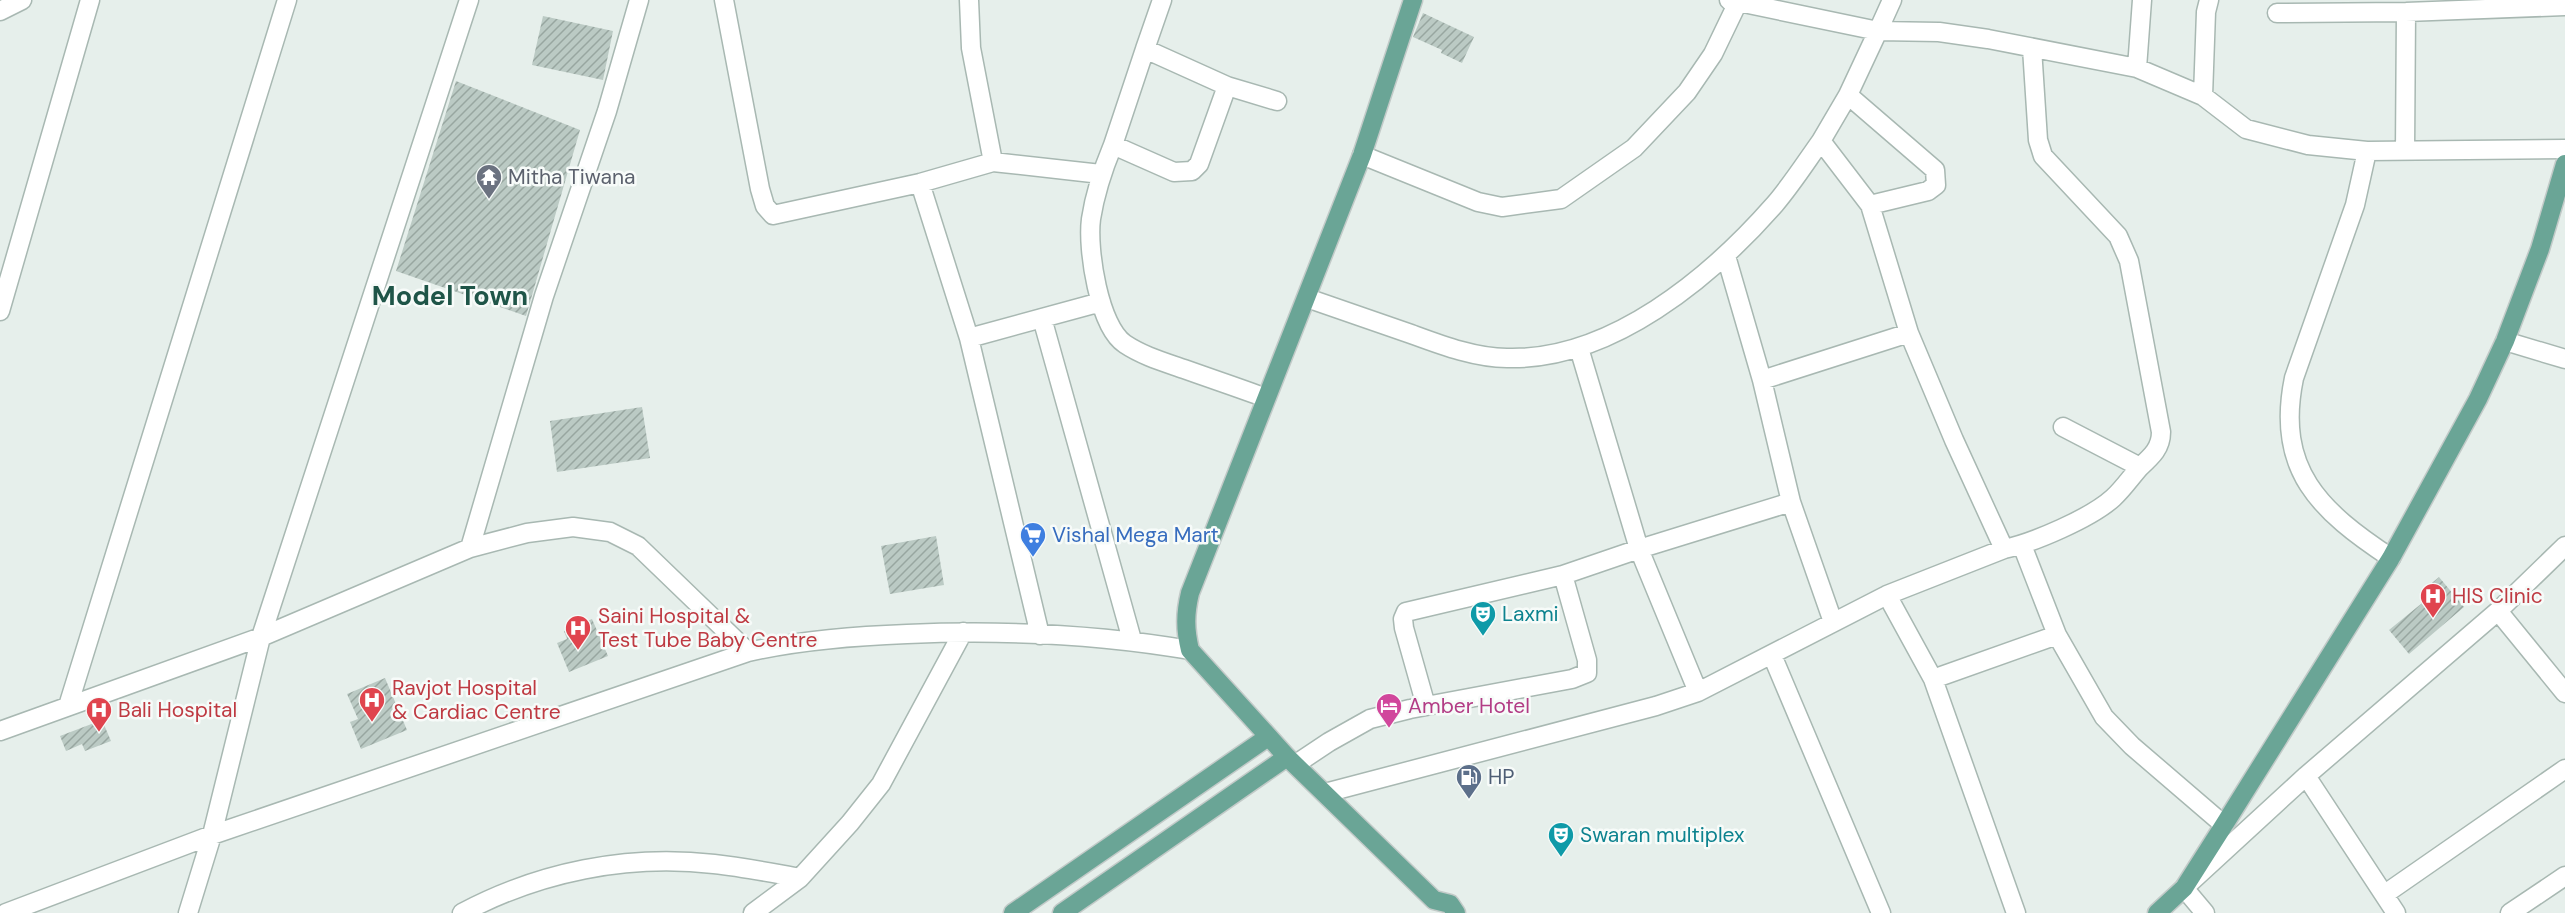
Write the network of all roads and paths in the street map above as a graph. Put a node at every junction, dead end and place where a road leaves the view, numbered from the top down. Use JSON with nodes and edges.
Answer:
{"nodes":[{"id":1,"x":21,"y":0,"type":"edge"},
{"id":2,"x":90,"y":0,"type":"edge"},
{"id":3,"x":287,"y":0,"type":"edge"},
{"id":4,"x":469,"y":0,"type":"edge"},
{"id":5,"x":639,"y":0,"type":"edge"},
{"id":6,"x":724,"y":0,"type":"edge"},
{"id":7,"x":969,"y":0,"type":"edge"},
{"id":8,"x":1162,"y":0,"type":"edge"},
{"id":9,"x":1413,"y":0,"type":"edge"},
{"id":10,"x":1892,"y":0,"type":"edge"},
{"id":11,"x":2142,"y":0,"type":"edge"},
{"id":12,"x":2209,"y":0,"type":"edge"},
{"id":13,"x":1735,"y":1,"type":"edge"},
{"id":14,"x":2565,"y":6,"type":"edge"},
{"id":15,"x":0,"y":11,"type":"edge"},
{"id":16,"x":2406,"y":12,"type":"junction"},
{"id":17,"x":2277,"y":13,"type":"dead end"},
{"id":18,"x":1878,"y":31,"type":"junction"},
{"id":19,"x":2032,"y":48,"type":"junction"},
{"id":20,"x":1145,"y":49,"type":"junction"},
{"id":21,"x":2137,"y":68,"type":"junction"},
{"id":22,"x":1227,"y":86,"type":"junction"},
{"id":23,"x":1848,"y":95,"type":"junction"},
{"id":24,"x":2202,"y":96,"type":"junction"},
{"id":25,"x":1276,"y":101,"type":"dead end"},
{"id":26,"x":1821,"y":141,"type":"junction"},
{"id":27,"x":1113,"y":145,"type":"junction"},
{"id":28,"x":2565,"y":149,"type":"edge"},
{"id":29,"x":2367,"y":151,"type":"junction"},
{"id":30,"x":2405,"y":151,"type":"junction"},
{"id":31,"x":1362,"y":156,"type":"junction"},
{"id":32,"x":993,"y":162,"type":"junction"},
{"id":33,"x":2565,"y":164,"type":"edge"},
{"id":34,"x":1101,"y":174,"type":"junction"},
{"id":35,"x":920,"y":183,"type":"junction"},
{"id":36,"x":1870,"y":205,"type":"junction"},
{"id":37,"x":1726,"y":256,"type":"junction"},
{"id":38,"x":1308,"y":298,"type":"junction"},
{"id":39,"x":1101,"y":302,"type":"junction"},
{"id":40,"x":0,"y":311,"type":"edge"},
{"id":41,"x":1042,"y":318,"type":"junction"},
{"id":42,"x":1909,"y":333,"type":"junction"},
{"id":43,"x":969,"y":338,"type":"junction"},
{"id":44,"x":2505,"y":341,"type":"junction"},
{"id":45,"x":1580,"y":348,"type":"junction"},
{"id":46,"x":2565,"y":359,"type":"edge"},
{"id":47,"x":1762,"y":380,"type":"junction"},
{"id":48,"x":1266,"y":398,"type":"junction"},
{"id":49,"x":2063,"y":427,"type":"dead end"},
{"id":50,"x":2140,"y":467,"type":"junction"},
{"id":51,"x":1791,"y":502,"type":"junction"},
{"id":52,"x":2565,"y":546,"type":"edge"},
{"id":53,"x":2013,"y":547,"type":"junction"},
{"id":54,"x":470,"y":548,"type":"junction"},
{"id":55,"x":1639,"y":549,"type":"junction"},
{"id":56,"x":2391,"y":558,"type":"junction"},
{"id":57,"x":1563,"y":575,"type":"junction"},
{"id":58,"x":1887,"y":595,"type":"junction"},
{"id":59,"x":2498,"y":611,"type":"junction"},
{"id":60,"x":1833,"y":622,"type":"junction"},
{"id":61,"x":963,"y":632,"type":"junction"},
{"id":62,"x":1040,"y":635,"type":"junction"},
{"id":63,"x":2057,"y":635,"type":"junction"},
{"id":64,"x":261,"y":637,"type":"junction"},
{"id":65,"x":1132,"y":640,"type":"junction"},
{"id":66,"x":1190,"y":650,"type":"junction"},
{"id":67,"x":748,"y":651,"type":"junction"},
{"id":68,"x":1772,"y":655,"type":"junction"},
{"id":69,"x":1933,"y":679,"type":"junction"},
{"id":70,"x":1698,"y":692,"type":"junction"},
{"id":71,"x":2565,"y":693,"type":"edge"},
{"id":72,"x":68,"y":706,"type":"junction"},
{"id":73,"x":1426,"y":706,"type":"junction"},
{"id":74,"x":0,"y":731,"type":"edge"},
{"id":75,"x":1268,"y":737,"type":"junction"},
{"id":76,"x":1291,"y":760,"type":"junction"},
{"id":77,"x":2565,"y":769,"type":"edge"},
{"id":78,"x":2306,"y":776,"type":"junction"},
{"id":79,"x":1325,"y":793,"type":"junction"},
{"id":80,"x":2224,"y":825,"type":"junction"},
{"id":81,"x":1127,"y":833,"type":"junction"},
{"id":82,"x":212,"y":835,"type":"junction"},
{"id":83,"x":1143,"y":855,"type":"junction"},
{"id":84,"x":2565,"y":876,"type":"edge"},
{"id":85,"x":800,"y":878,"type":"junction"},
{"id":86,"x":2184,"y":888,"type":"junction"},
{"id":87,"x":2385,"y":894,"type":"junction"},
{"id":88,"x":1434,"y":906,"type":"edge"},
{"id":89,"x":10,"y":912,"type":"edge"},
{"id":90,"x":188,"y":913,"type":"edge"},
{"id":91,"x":462,"y":913,"type":"edge"},
{"id":92,"x":753,"y":913,"type":"edge"},
{"id":93,"x":1013,"y":913,"type":"edge"},
{"id":94,"x":1062,"y":913,"type":"edge"},
{"id":95,"x":1456,"y":913,"type":"edge"},
{"id":96,"x":1881,"y":913,"type":"edge"},
{"id":97,"x":2016,"y":913,"type":"edge"},
{"id":98,"x":2157,"y":913,"type":"edge"},
{"id":99,"x":2205,"y":913,"type":"edge"},
{"id":100,"x":2396,"y":913,"type":"edge"},
{"id":101,"x":2510,"y":913,"type":"edge"}],
"edges":[{"from":1,"to":15,"type":"street"},
{"from":2,"to":40,"type":"street"},
{"from":3,"to":72,"type":"street"},
{"from":4,"to":64,"type":"street"},
{"from":5,"to":54,"type":"street"},
{"from":6,"to":35,"type":"street"},
{"from":7,"to":32,"type":"street"},
{"from":8,"to":20,"type":"street"},
{"from":9,"to":31,"type":"main road"},
{"from":10,"to":18,"type":"street"},
{"from":11,"to":21,"type":"street"},
{"from":12,"to":24,"type":"street"},
{"from":13,"to":18,"type":"street"},
{"from":13,"to":31,"type":"street"},
{"from":14,"to":16,"type":"street"},
{"from":16,"to":17,"type":"street"},
{"from":16,"to":30,"type":"street"},
{"from":18,"to":19,"type":"street"},
{"from":18,"to":23,"type":"street"},
{"from":19,"to":21,"type":"street"},
{"from":19,"to":50,"type":"street"},
{"from":20,"to":22,"type":"street"},
{"from":20,"to":27,"type":"street"},
{"from":21,"to":24,"type":"street"},
{"from":22,"to":25,"type":"street"},
{"from":22,"to":27,"type":"street"},
{"from":23,"to":26,"type":"street"},
{"from":23,"to":36,"type":"street"},
{"from":24,"to":29,"type":"street"},
{"from":26,"to":36,"type":"street"},
{"from":26,"to":37,"type":"street"},
{"from":27,"to":34,"type":"street"},
{"from":28,"to":30,"type":"street"},
{"from":29,"to":30,"type":"street"},
{"from":29,"to":56,"type":"street"},
{"from":31,"to":38,"type":"main road"},
{"from":32,"to":34,"type":"street"},
{"from":32,"to":35,"type":"street"},
{"from":33,"to":44,"type":"main road"},
{"from":34,"to":39,"type":"street"},
{"from":35,"to":43,"type":"street"},
{"from":36,"to":42,"type":"street"},
{"from":37,"to":45,"type":"street"},
{"from":37,"to":47,"type":"street"},
{"from":38,"to":45,"type":"street"},
{"from":38,"to":48,"type":"main road"},
{"from":39,"to":41,"type":"street"},
{"from":39,"to":48,"type":"street"},
{"from":41,"to":43,"type":"street"},
{"from":41,"to":65,"type":"street"},
{"from":42,"to":47,"type":"street"},
{"from":42,"to":53,"type":"street"},
{"from":43,"to":62,"type":"street"},
{"from":44,"to":46,"type":"street"},
{"from":44,"to":56,"type":"main road"},
{"from":45,"to":55,"type":"street"},
{"from":47,"to":51,"type":"street"},
{"from":48,"to":66,"type":"main road"},
{"from":49,"to":50,"type":"street"},
{"from":50,"to":53,"type":"street"},
{"from":51,"to":55,"type":"street"},
{"from":51,"to":60,"type":"street"},
{"from":52,"to":59,"type":"street"},
{"from":53,"to":58,"type":"street"},
{"from":53,"to":63,"type":"street"},
{"from":54,"to":64,"type":"street"},
{"from":54,"to":67,"type":"street"},
{"from":55,"to":57,"type":"street"},
{"from":55,"to":70,"type":"street"},
{"from":56,"to":80,"type":"main road"},
{"from":57,"to":73,"type":"street"},
{"from":57,"to":73,"type":"street"},
{"from":58,"to":60,"type":"street"},
{"from":58,"to":69,"type":"street"},
{"from":59,"to":71,"type":"street"},
{"from":59,"to":78,"type":"street"},
{"from":60,"to":68,"type":"street"},
{"from":61,"to":62,"type":"street"},
{"from":61,"to":67,"type":"street"},
{"from":61,"to":85,"type":"street"},
{"from":62,"to":65,"type":"street"},
{"from":63,"to":69,"type":"street"},
{"from":63,"to":80,"type":"street"},
{"from":64,"to":72,"type":"street"},
{"from":64,"to":82,"type":"street"},
{"from":65,"to":66,"type":"street"},
{"from":66,"to":75,"type":"main road"},
{"from":67,"to":82,"type":"street"},
{"from":68,"to":70,"type":"street"},
{"from":68,"to":96,"type":"street"},
{"from":69,"to":97,"type":"street"},
{"from":70,"to":79,"type":"street"},
{"from":72,"to":74,"type":"street"},
{"from":73,"to":76,"type":"street"},
{"from":75,"to":76,"type":"main road"},
{"from":75,"to":81,"type":"main road"},
{"from":76,"to":79,"type":"main road"},
{"from":76,"to":83,"type":"main road"},
{"from":77,"to":87,"type":"street"},
{"from":78,"to":86,"type":"street"},
{"from":78,"to":87,"type":"street"},
{"from":79,"to":88,"type":"main road"},
{"from":80,"to":86,"type":"main road"},
{"from":81,"to":83,"type":"main road"},
{"from":81,"to":93,"type":"main road"},
{"from":82,"to":89,"type":"street"},
{"from":82,"to":90,"type":"street"},
{"from":83,"to":94,"type":"main road"},
{"from":84,"to":101,"type":"street"},
{"from":85,"to":91,"type":"street"},
{"from":85,"to":92,"type":"street"},
{"from":86,"to":98,"type":"main road"},
{"from":86,"to":99,"type":"street"},
{"from":87,"to":100,"type":"street"},
{"from":88,"to":95,"type":"main road"}]}
